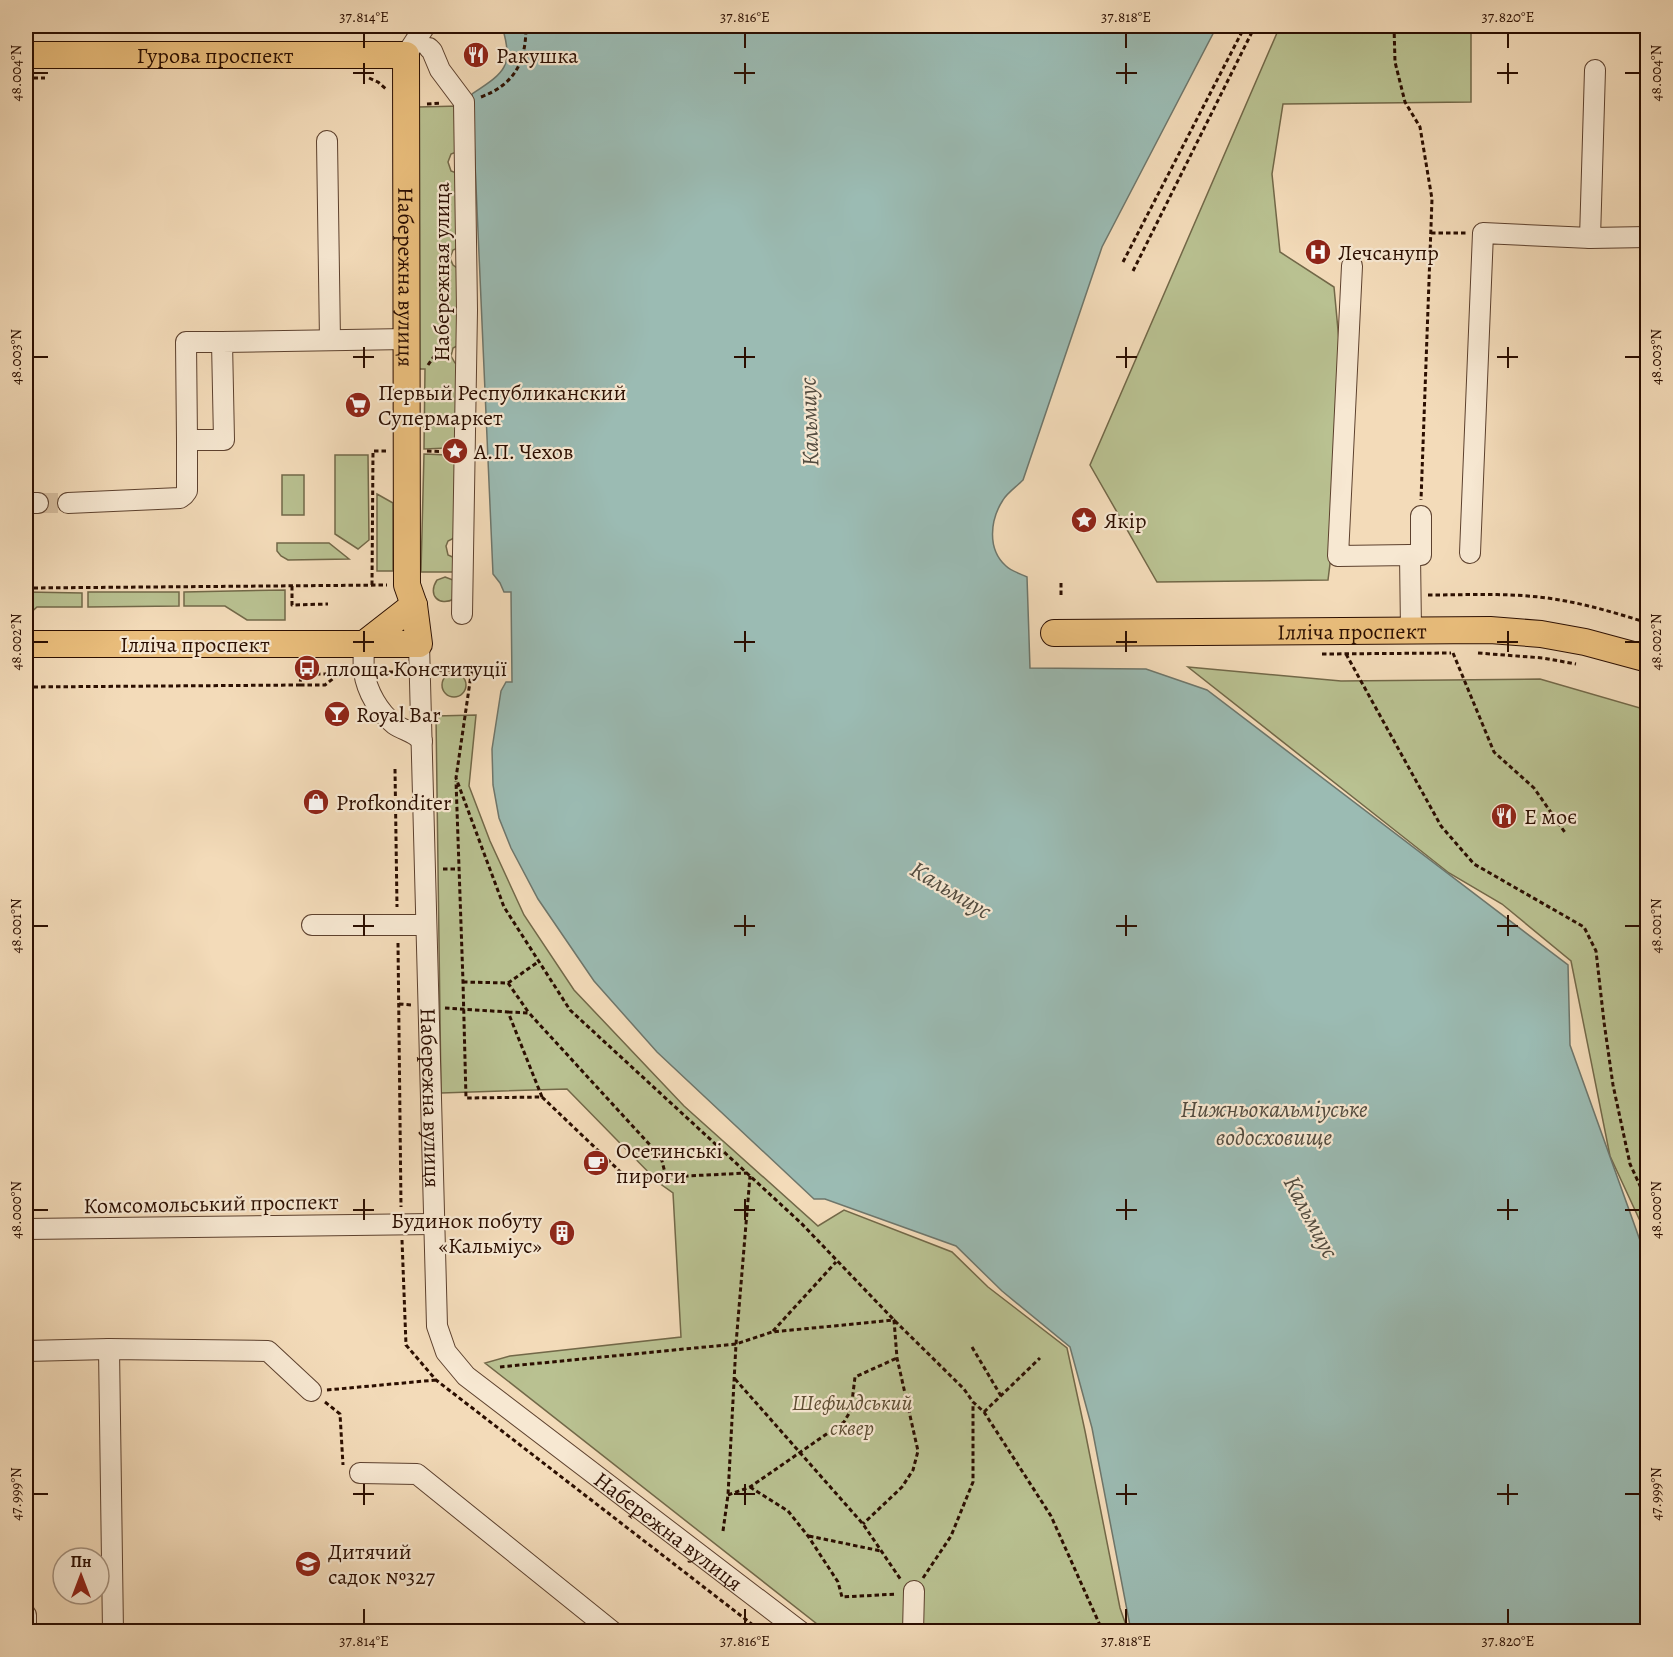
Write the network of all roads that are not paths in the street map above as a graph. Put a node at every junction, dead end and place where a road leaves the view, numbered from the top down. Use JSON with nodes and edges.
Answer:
{"nodes":[{"id":1,"x":425,"y":26,"type":"edge"},
{"id":2,"x":417,"y":51,"type":"junction"},
{"id":3,"x":26,"y":55,"type":"edge"},
{"id":4,"x":1595,"y":70,"type":"dead end"},
{"id":5,"x":327,"y":141,"type":"dead end"},
{"id":6,"x":1647,"y":237,"type":"edge"},
{"id":7,"x":1590,"y":238,"type":"junction"},
{"id":8,"x":1352,"y":266,"type":"dead end"},
{"id":9,"x":407,"y":339,"type":"junction"},
{"id":10,"x":330,"y":340,"type":"junction"},
{"id":11,"x":222,"y":342,"type":"junction"},
{"id":12,"x":187,"y":440,"type":"junction"},
{"id":13,"x":68,"y":503,"type":"tunnel mouth"},
{"id":14,"x":1421,"y":516,"type":"road end"},
{"id":15,"x":1470,"y":553,"type":"dead end"},
{"id":16,"x":1410,"y":555,"type":"junction"},
{"id":17,"x":411,"y":595,"type":"junction"},
{"id":18,"x":462,"y":614,"type":"dead end"},
{"id":19,"x":1411,"y":630,"type":"junction"},
{"id":20,"x":1054,"y":633,"type":"dead end"},
{"id":21,"x":26,"y":644,"type":"edge"},
{"id":22,"x":364,"y":644,"type":"junction"},
{"id":23,"x":419,"y":644,"type":"junction"},
{"id":24,"x":1647,"y":659,"type":"edge"},
{"id":25,"x":422,"y":741,"type":"junction"},
{"id":26,"x":312,"y":925,"type":"dead end"},
{"id":27,"x":426,"y":925,"type":"junction"},
{"id":28,"x":433,"y":1224,"type":"junction"},
{"id":29,"x":26,"y":1228,"type":"edge"},
{"id":30,"x":109,"y":1349,"type":"junction"},
{"id":31,"x":26,"y":1351,"type":"edge"},
{"id":32,"x":311,"y":1391,"type":"road end"},
{"id":33,"x":360,"y":1473,"type":"road end"},
{"id":34,"x":912,"y":1592,"type":"road end"},
{"id":35,"x":26,"y":1615,"type":"edge"},
{"id":36,"x":26,"y":1632,"type":"edge"},
{"id":37,"x":113,"y":1632,"type":"edge"},
{"id":38,"x":613,"y":1632,"type":"edge"},
{"id":39,"x":801,"y":1632,"type":"edge"},
{"id":40,"x":913,"y":1632,"type":"edge"}],
"edges":[{"from":1,"to":2,"type":"street"},
{"from":2,"to":3,"type":"main road","name":"Гурова проспект"},
{"from":2,"to":9,"type":"main road","name":"Набережна вулиця"},
{"from":2,"to":18,"type":"street","name":"Набережная улица"},
{"from":4,"to":7,"type":"street"},
{"from":5,"to":10,"type":"street"},
{"from":6,"to":7,"type":"street"},
{"from":7,"to":15,"type":"street"},
{"from":8,"to":16,"type":"street"},
{"from":9,"to":10,"type":"street"},
{"from":9,"to":17,"type":"main road","name":"Набережна вулиця"},
{"from":10,"to":11,"type":"street"},
{"from":11,"to":12,"type":"street"},
{"from":11,"to":12,"type":"street"},
{"from":12,"to":13,"type":"street"},
{"from":14,"to":16,"type":"street"},
{"from":16,"to":19,"type":"street"},
{"from":17,"to":22,"type":"main road"},
{"from":17,"to":23,"type":"main road"},
{"from":19,"to":20,"type":"main road","name":"Ілліча проспект"},
{"from":19,"to":24,"type":"main road","name":"Ілліча проспект"},
{"from":21,"to":22,"type":"main road","name":"Ілліча проспект"},
{"from":22,"to":23,"type":"main road","name":"Ілліча проспект"},
{"from":22,"to":25,"type":"street"},
{"from":23,"to":25,"type":"street","name":"Набережна вулиця"},
{"from":25,"to":27,"type":"street","name":"Набережна вулиця"},
{"from":26,"to":27,"type":"street"},
{"from":27,"to":28,"type":"street","name":"Набережна вулиця"},
{"from":28,"to":29,"type":"street","name":"Комсомольський проспект"},
{"from":28,"to":39,"type":"street","name":"Набережна вулиця"},
{"from":30,"to":31,"type":"street"},
{"from":30,"to":32,"type":"street"},
{"from":30,"to":37,"type":"street"},
{"from":33,"to":38,"type":"street"},
{"from":34,"to":40,"type":"street"},
{"from":35,"to":36,"type":"street"}]}
